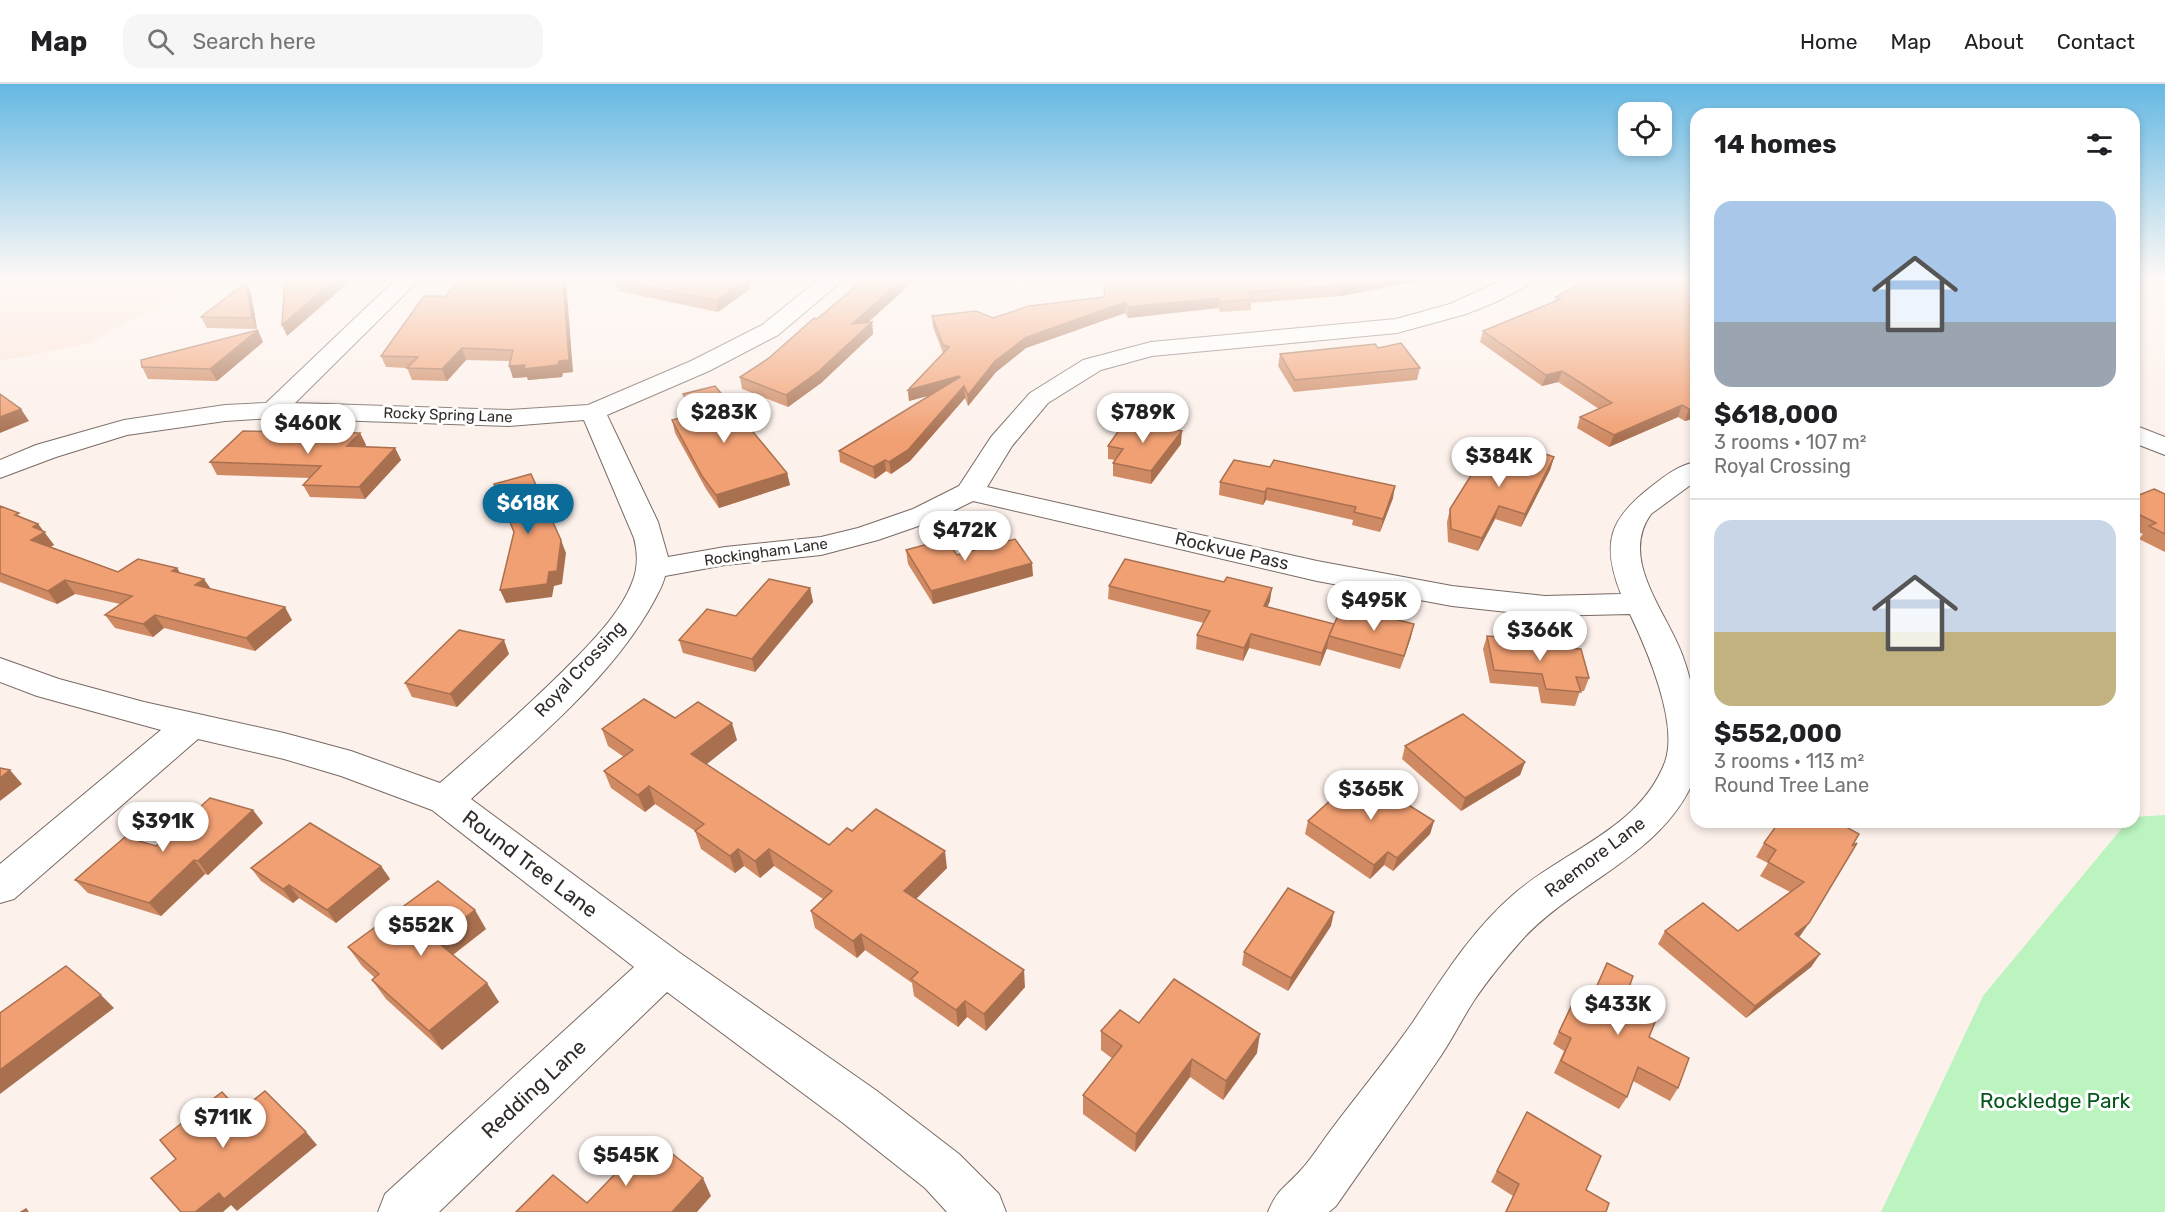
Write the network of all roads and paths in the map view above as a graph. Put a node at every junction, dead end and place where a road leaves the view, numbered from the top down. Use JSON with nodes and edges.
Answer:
{"nodes":[{"id":1,"x":353,"y":333,"type":"edge"},
{"id":2,"x":765,"y":333,"type":"edge"},
{"id":3,"x":1326,"y":333,"type":"edge"},
{"id":4,"x":273,"y":410,"type":"junction"},
{"id":5,"x":593,"y":412,"type":"junction"},
{"id":6,"x":2140,"y":436,"type":"edge"},
{"id":7,"x":2165,"y":447,"type":"edge"},
{"id":8,"x":0,"y":470,"type":"edge"},
{"id":9,"x":1690,"y":474,"type":"edge"},
{"id":10,"x":970,"y":492,"type":"junction"},
{"id":11,"x":653,"y":569,"type":"junction"},
{"id":12,"x":1641,"y":604,"type":"junction"},
{"id":13,"x":0,"y":669,"type":"edge"},
{"id":14,"x":192,"y":724,"type":"junction"},
{"id":15,"x":446,"y":800,"type":"junction"},
{"id":16,"x":0,"y":887,"type":"edge"},
{"id":17,"x":665,"y":966,"type":"junction"},
{"id":18,"x":403,"y":1212,"type":"edge"},
{"id":19,"x":981,"y":1212,"type":"edge"},
{"id":20,"x":1293,"y":1212,"type":"edge"}],
"edges":[{"from":1,"to":4,"type":"street"},
{"from":2,"to":5,"type":"street","name":"Rocky Spring Lane"},
{"from":3,"to":10,"type":"street"},
{"from":4,"to":5,"type":"street","name":"Rocky Spring Lane"},
{"from":4,"to":8,"type":"street","name":"Rocky Spring Lane"},
{"from":5,"to":11,"type":"street","name":"Royal Crossing"},
{"from":6,"to":7,"type":"street"},
{"from":9,"to":12,"type":"street","name":"Raemore Lane"},
{"from":10,"to":11,"type":"street","name":"Rockingham Lane"},
{"from":10,"to":12,"type":"street","name":"Rockvue Pass"},
{"from":11,"to":15,"type":"street","name":"Royal Crossing"},
{"from":12,"to":20,"type":"street","name":"Raemore Lane"},
{"from":13,"to":14,"type":"street","name":"Round Tree Lane"},
{"from":14,"to":15,"type":"street","name":"Round Tree Lane"},
{"from":14,"to":16,"type":"street"},
{"from":15,"to":17,"type":"street","name":"Round Tree Lane"},
{"from":17,"to":18,"type":"street","name":"Redding Lane"},
{"from":17,"to":19,"type":"street","name":"Round Tree Lane"}]}
